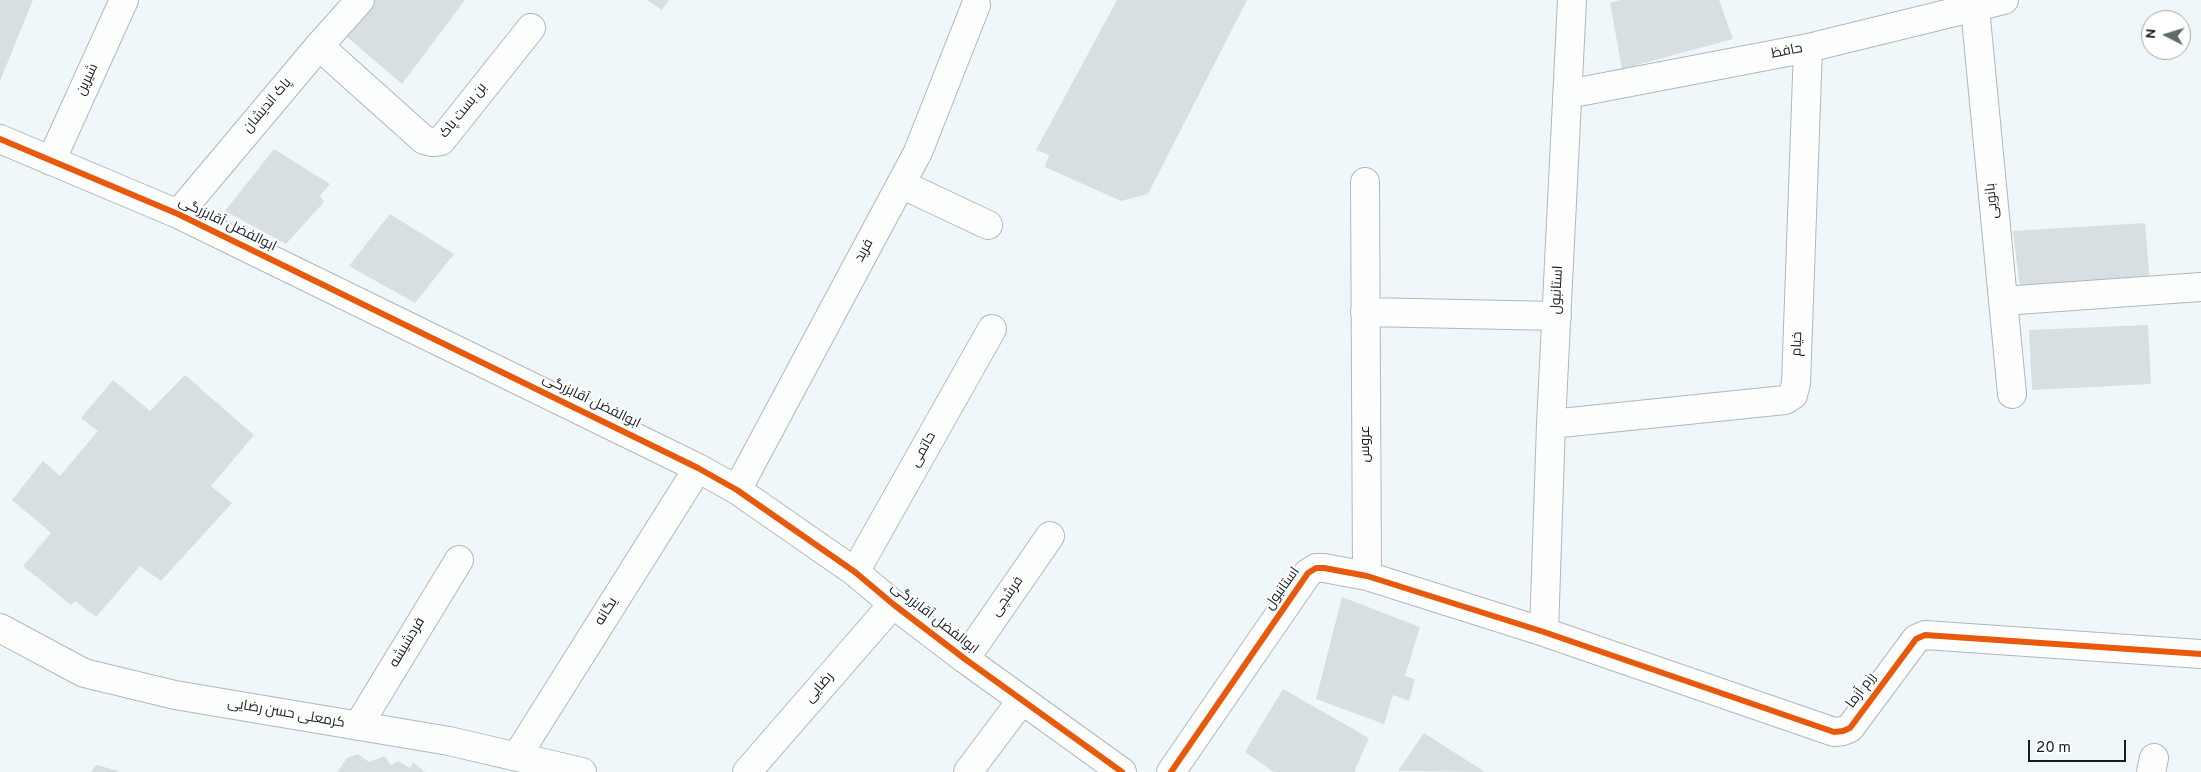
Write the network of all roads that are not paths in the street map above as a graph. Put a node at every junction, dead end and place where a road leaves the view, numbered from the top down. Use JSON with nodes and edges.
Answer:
{"nodes":[{"id":1,"x":124,"y":0,"type":"edge"},
{"id":2,"x":360,"y":0,"type":"edge"},
{"id":3,"x":1572,"y":0,"type":"edge"},
{"id":4,"x":2004,"y":0,"type":"edge"},
{"id":5,"x":976,"y":5,"type":"dead end"},
{"id":6,"x":1974,"y":8,"type":"junction"},
{"id":7,"x":531,"y":28,"type":"dead end"},
{"id":8,"x":319,"y":46,"type":"junction"},
{"id":9,"x":1808,"y":48,"type":"junction"},
{"id":10,"x":1568,"y":94,"type":"junction"},
{"id":11,"x":0,"y":139,"type":"edge"},
{"id":12,"x":51,"y":160,"type":"junction"},
{"id":13,"x":1365,"y":182,"type":"dead end"},
{"id":14,"x":902,"y":184,"type":"junction"},
{"id":15,"x":178,"y":214,"type":"junction"},
{"id":16,"x":988,"y":225,"type":"dead end"},
{"id":17,"x":2201,"y":287,"type":"edge"},
{"id":18,"x":2003,"y":301,"type":"junction"},
{"id":19,"x":1365,"y":312,"type":"junction"},
{"id":20,"x":1557,"y":316,"type":"junction"},
{"id":21,"x":992,"y":328,"type":"dead end"},
{"id":22,"x":2012,"y":394,"type":"dead end"},
{"id":23,"x":1551,"y":424,"type":"junction"},
{"id":24,"x":698,"y":468,"type":"junction"},
{"id":25,"x":738,"y":490,"type":"junction"},
{"id":26,"x":1050,"y":536,"type":"dead end"},
{"id":27,"x":459,"y":560,"type":"dead end"},
{"id":28,"x":855,"y":572,"type":"junction"},
{"id":29,"x":1367,"y":576,"type":"junction"},
{"id":30,"x":892,"y":604,"type":"junction"},
{"id":31,"x":0,"y":628,"type":"edge"},
{"id":32,"x":1544,"y":632,"type":"junction"},
{"id":33,"x":2201,"y":654,"type":"edge"},
{"id":34,"x":965,"y":659,"type":"junction"},
{"id":35,"x":1022,"y":700,"type":"junction"},
{"id":36,"x":358,"y":726,"type":"junction"},
{"id":37,"x":517,"y":756,"type":"junction"},
{"id":38,"x":542,"y":767,"type":"edge"},
{"id":39,"x":582,"y":772,"type":"edge"},
{"id":40,"x":746,"y":772,"type":"edge"},
{"id":41,"x":968,"y":772,"type":"edge"},
{"id":42,"x":1122,"y":772,"type":"edge"},
{"id":43,"x":1171,"y":772,"type":"edge"}],
"edges":[{"from":1,"to":12,"type":"street","name":"شیرین"},
{"from":2,"to":8,"type":"street","name":"پاک اندیشان"},
{"from":3,"to":10,"type":"street","name":"استانبول"},
{"from":4,"to":6,"type":"street","name":"حافظ"},
{"from":5,"to":14,"type":"street","name":"فرید"},
{"from":6,"to":9,"type":"street","name":"حافظ"},
{"from":6,"to":18,"type":"street","name":"بانویی"},
{"from":7,"to":8,"type":"street","name":"بن بست پاک"},
{"from":8,"to":15,"type":"street","name":"پاک اندیشان"},
{"from":9,"to":10,"type":"street","name":"حافظ"},
{"from":9,"to":23,"type":"street","name":"خیام"},
{"from":10,"to":20,"type":"street","name":"استانبول"},
{"from":11,"to":12,"type":"street","name":"ابوالفضل آقابزرگی"},
{"from":12,"to":15,"type":"street","name":"ابوالفضل آقابزرگی"},
{"from":13,"to":19,"type":"street","name":"عروس"},
{"from":14,"to":16,"type":"street"},
{"from":14,"to":25,"type":"street","name":"فرید"},
{"from":15,"to":24,"type":"street","name":"ابوالفضل آقابزرگی"},
{"from":17,"to":18,"type":"street"},
{"from":18,"to":22,"type":"street","name":"بانویی"},
{"from":19,"to":20,"type":"street"},
{"from":19,"to":29,"type":"street","name":"عروس"},
{"from":20,"to":23,"type":"street","name":"استانبول"},
{"from":21,"to":28,"type":"street","name":"حاتمی"},
{"from":23,"to":32,"type":"street","name":"استانبول"},
{"from":24,"to":25,"type":"street","name":"ابوالفضل آقابزرگی"},
{"from":24,"to":37,"type":"street","name":"یگانه"},
{"from":25,"to":28,"type":"street","name":"ابوالفضل آقابزرگی"},
{"from":26,"to":34,"type":"street","name":"فرشچی"},
{"from":27,"to":36,"type":"street","name":"فردشیشه"},
{"from":28,"to":30,"type":"street","name":"ابوالفضل آقابزرگی"},
{"from":29,"to":32,"type":"street","name":"استانبول"},
{"from":29,"to":43,"type":"street","name":"استانبول"},
{"from":30,"to":34,"type":"street","name":"ابوالفضل آقابزرگی"},
{"from":30,"to":40,"type":"street","name":"رضایی"},
{"from":31,"to":36,"type":"street","name":"کرمعلی حسن رضایی"},
{"from":32,"to":33,"type":"street","name":"رزم آزما"},
{"from":34,"to":35,"type":"street","name":"ابوالفضل آقابزرگی"},
{"from":35,"to":41,"type":"street"},
{"from":35,"to":42,"type":"street","name":"ابوالفضل آقابزرگی"},
{"from":36,"to":37,"type":"street","name":"کرمعلی حسن رضایی"},
{"from":37,"to":38,"type":"street","name":"کرمعلی حسن رضایی"},
{"from":38,"to":39,"type":"street","name":"کرمعلی حسن رضایی"}]}
